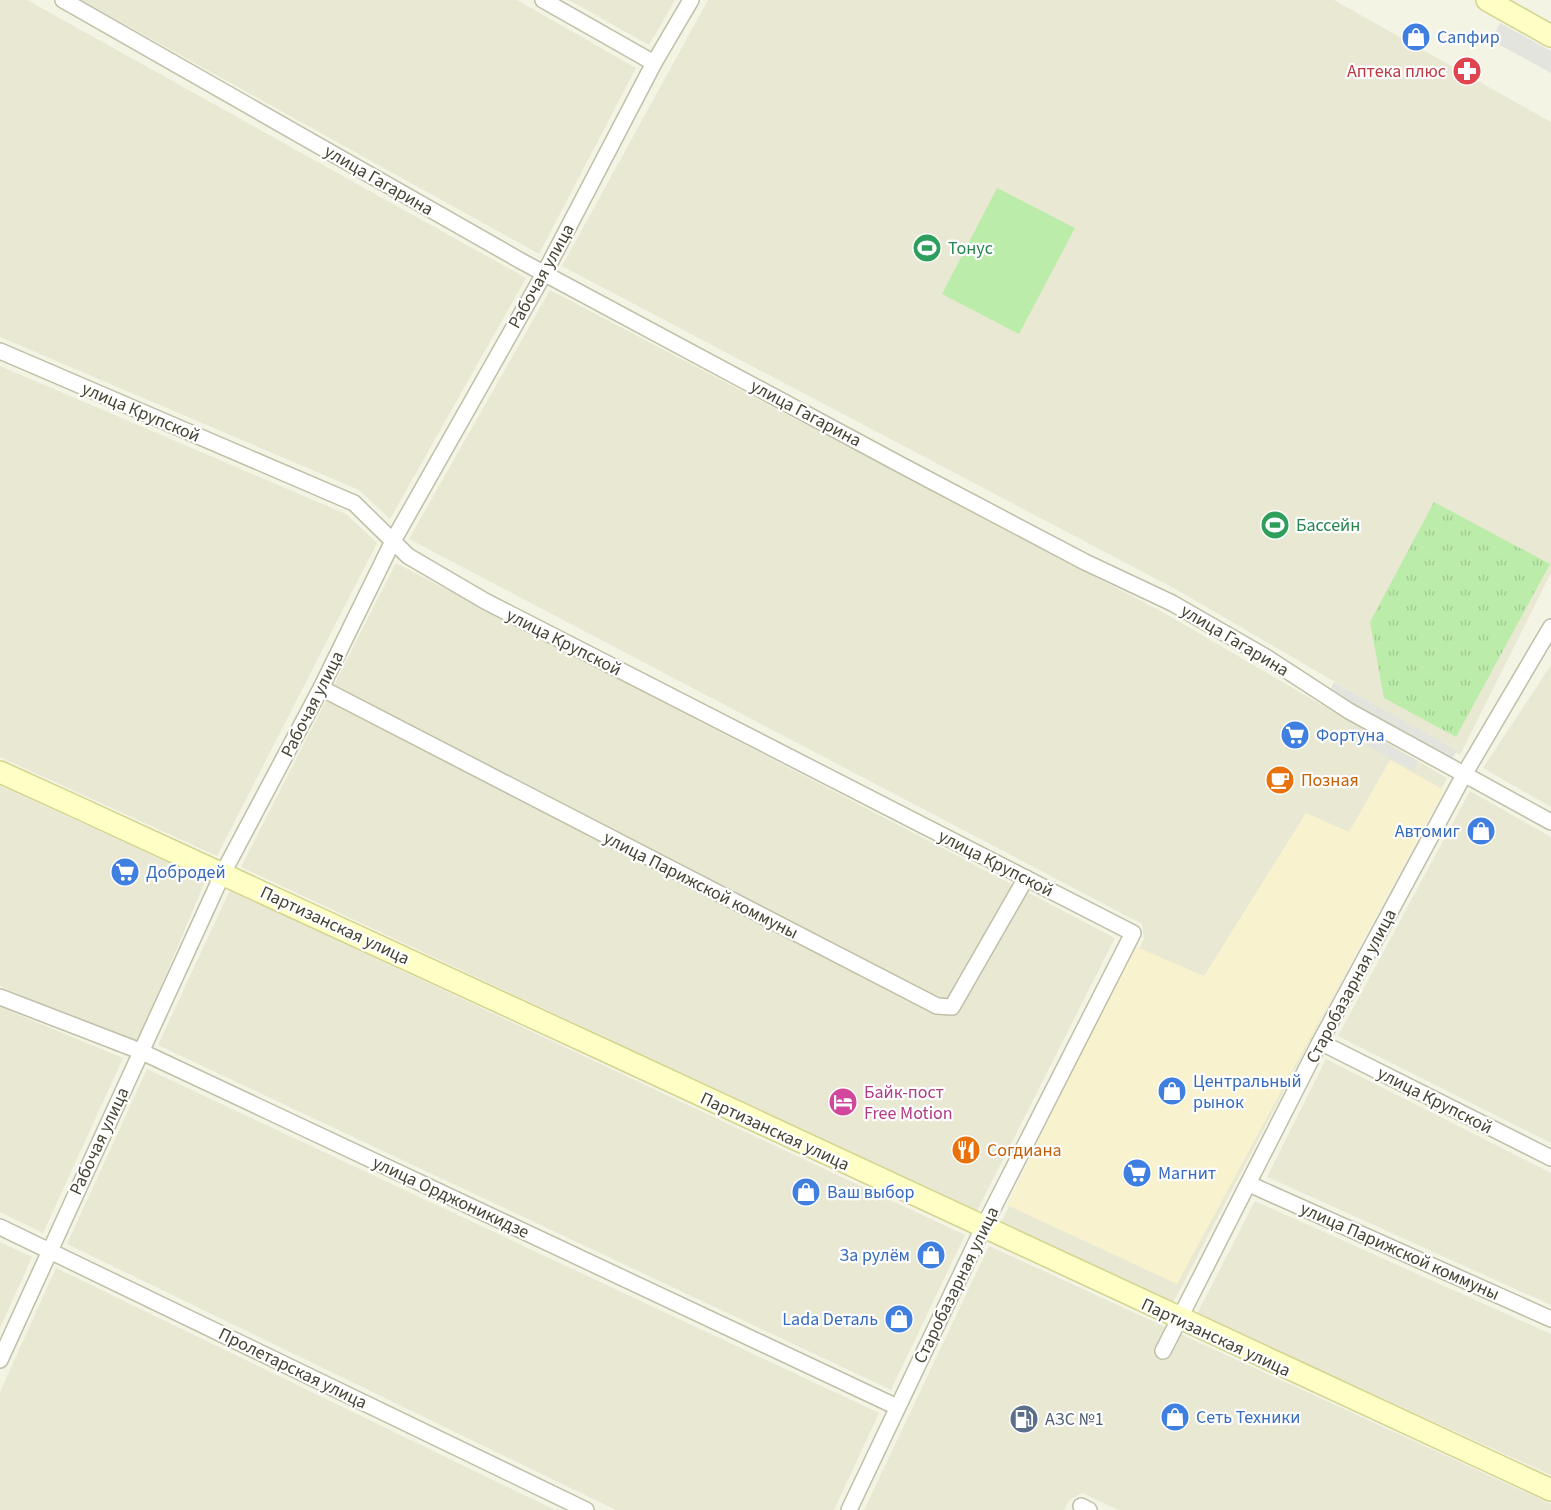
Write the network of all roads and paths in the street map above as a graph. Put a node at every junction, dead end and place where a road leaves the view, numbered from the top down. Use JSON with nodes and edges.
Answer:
{"nodes":[{"id":1,"x":63,"y":0,"type":"edge"},
{"id":2,"x":543,"y":0,"type":"edge"},
{"id":3,"x":691,"y":0,"type":"edge"},
{"id":4,"x":1487,"y":0,"type":"edge"},
{"id":5,"x":1551,"y":36,"type":"edge"},
{"id":6,"x":654,"y":63,"type":"junction"},
{"id":7,"x":545,"y":272,"type":"junction"},
{"id":8,"x":0,"y":351,"type":"edge"},
{"id":9,"x":393,"y":541,"type":"junction"},
{"id":10,"x":1551,"y":627,"type":"edge"},
{"id":11,"x":321,"y":688,"type":"junction"},
{"id":12,"x":0,"y":772,"type":"edge"},
{"id":13,"x":1465,"y":773,"type":"junction"},
{"id":14,"x":1551,"y":822,"type":"edge"},
{"id":15,"x":224,"y":873,"type":"junction"},
{"id":16,"x":1026,"y":878,"type":"junction"},
{"id":17,"x":1132,"y":933,"type":"joint"},
{"id":18,"x":0,"y":997,"type":"edge"},
{"id":19,"x":1320,"y":1042,"type":"junction"},
{"id":20,"x":140,"y":1051,"type":"junction"},
{"id":21,"x":1551,"y":1158,"type":"edge"},
{"id":22,"x":1249,"y":1184,"type":"junction"},
{"id":23,"x":0,"y":1227,"type":"edge"},
{"id":24,"x":983,"y":1228,"type":"junction"},
{"id":25,"x":49,"y":1250,"type":"junction"},
{"id":26,"x":1551,"y":1319,"type":"edge"},
{"id":27,"x":1179,"y":1320,"type":"junction"},
{"id":28,"x":1163,"y":1351,"type":"dead end"},
{"id":29,"x":0,"y":1360,"type":"edge"},
{"id":30,"x":897,"y":1407,"type":"junction"},
{"id":31,"x":1551,"y":1490,"type":"edge"},
{"id":32,"x":586,"y":1510,"type":"edge"},
{"id":33,"x":849,"y":1510,"type":"edge"}],
"edges":[{"from":1,"to":7,"type":"street","name":"улица Гагарина"},
{"from":2,"to":6,"type":"street"},
{"from":3,"to":6,"type":"street","name":"Рабочая улица"},
{"from":4,"to":5,"type":"main road"},
{"from":6,"to":7,"type":"street","name":"Рабочая улица"},
{"from":7,"to":9,"type":"street","name":"Рабочая улица"},
{"from":7,"to":13,"type":"street","name":"улица Гагарина"},
{"from":8,"to":9,"type":"street","name":"улица Крупской"},
{"from":9,"to":11,"type":"street","name":"Рабочая улица"},
{"from":9,"to":16,"type":"street","name":"улица Крупской"},
{"from":10,"to":13,"type":"street","name":"Старобазарная улица"},
{"from":11,"to":15,"type":"street","name":"Рабочая улица"},
{"from":11,"to":16,"type":"street","name":"улица Парижской коммуны"},
{"from":12,"to":15,"type":"main road","name":"Партизанская улица"},
{"from":13,"to":14,"type":"street","name":"улица Гагарина"},
{"from":13,"to":19,"type":"street","name":"Старобазарная улица"},
{"from":15,"to":20,"type":"street","name":"Рабочая улица"},
{"from":15,"to":24,"type":"main road","name":"Партизанская улица"},
{"from":16,"to":17,"type":"street","name":"улица Крупской"},
{"from":17,"to":24,"type":"street","name":"Старобазарная улица"},
{"from":18,"to":20,"type":"street","name":"улица Орджоникидзе"},
{"from":19,"to":21,"type":"street","name":"улица Крупской"},
{"from":19,"to":22,"type":"street","name":"Старобазарная улица"},
{"from":20,"to":25,"type":"street","name":"Рабочая улица"},
{"from":20,"to":30,"type":"street","name":"улица Орджоникидзе"},
{"from":22,"to":26,"type":"street","name":"улица Парижской коммуны"},
{"from":22,"to":27,"type":"street","name":"Старобазарная улица"},
{"from":23,"to":25,"type":"street","name":"Пролетарская улица"},
{"from":24,"to":27,"type":"main road","name":"Партизанская улица"},
{"from":24,"to":30,"type":"street","name":"Старобазарная улица"},
{"from":25,"to":29,"type":"street","name":"Рабочая улица"},
{"from":25,"to":32,"type":"street","name":"Пролетарская улица"},
{"from":27,"to":28,"type":"street","name":"Старобазарная улица"},
{"from":27,"to":31,"type":"main road","name":"Партизанская улица"},
{"from":30,"to":33,"type":"street","name":"Старобазарная улица"}]}
